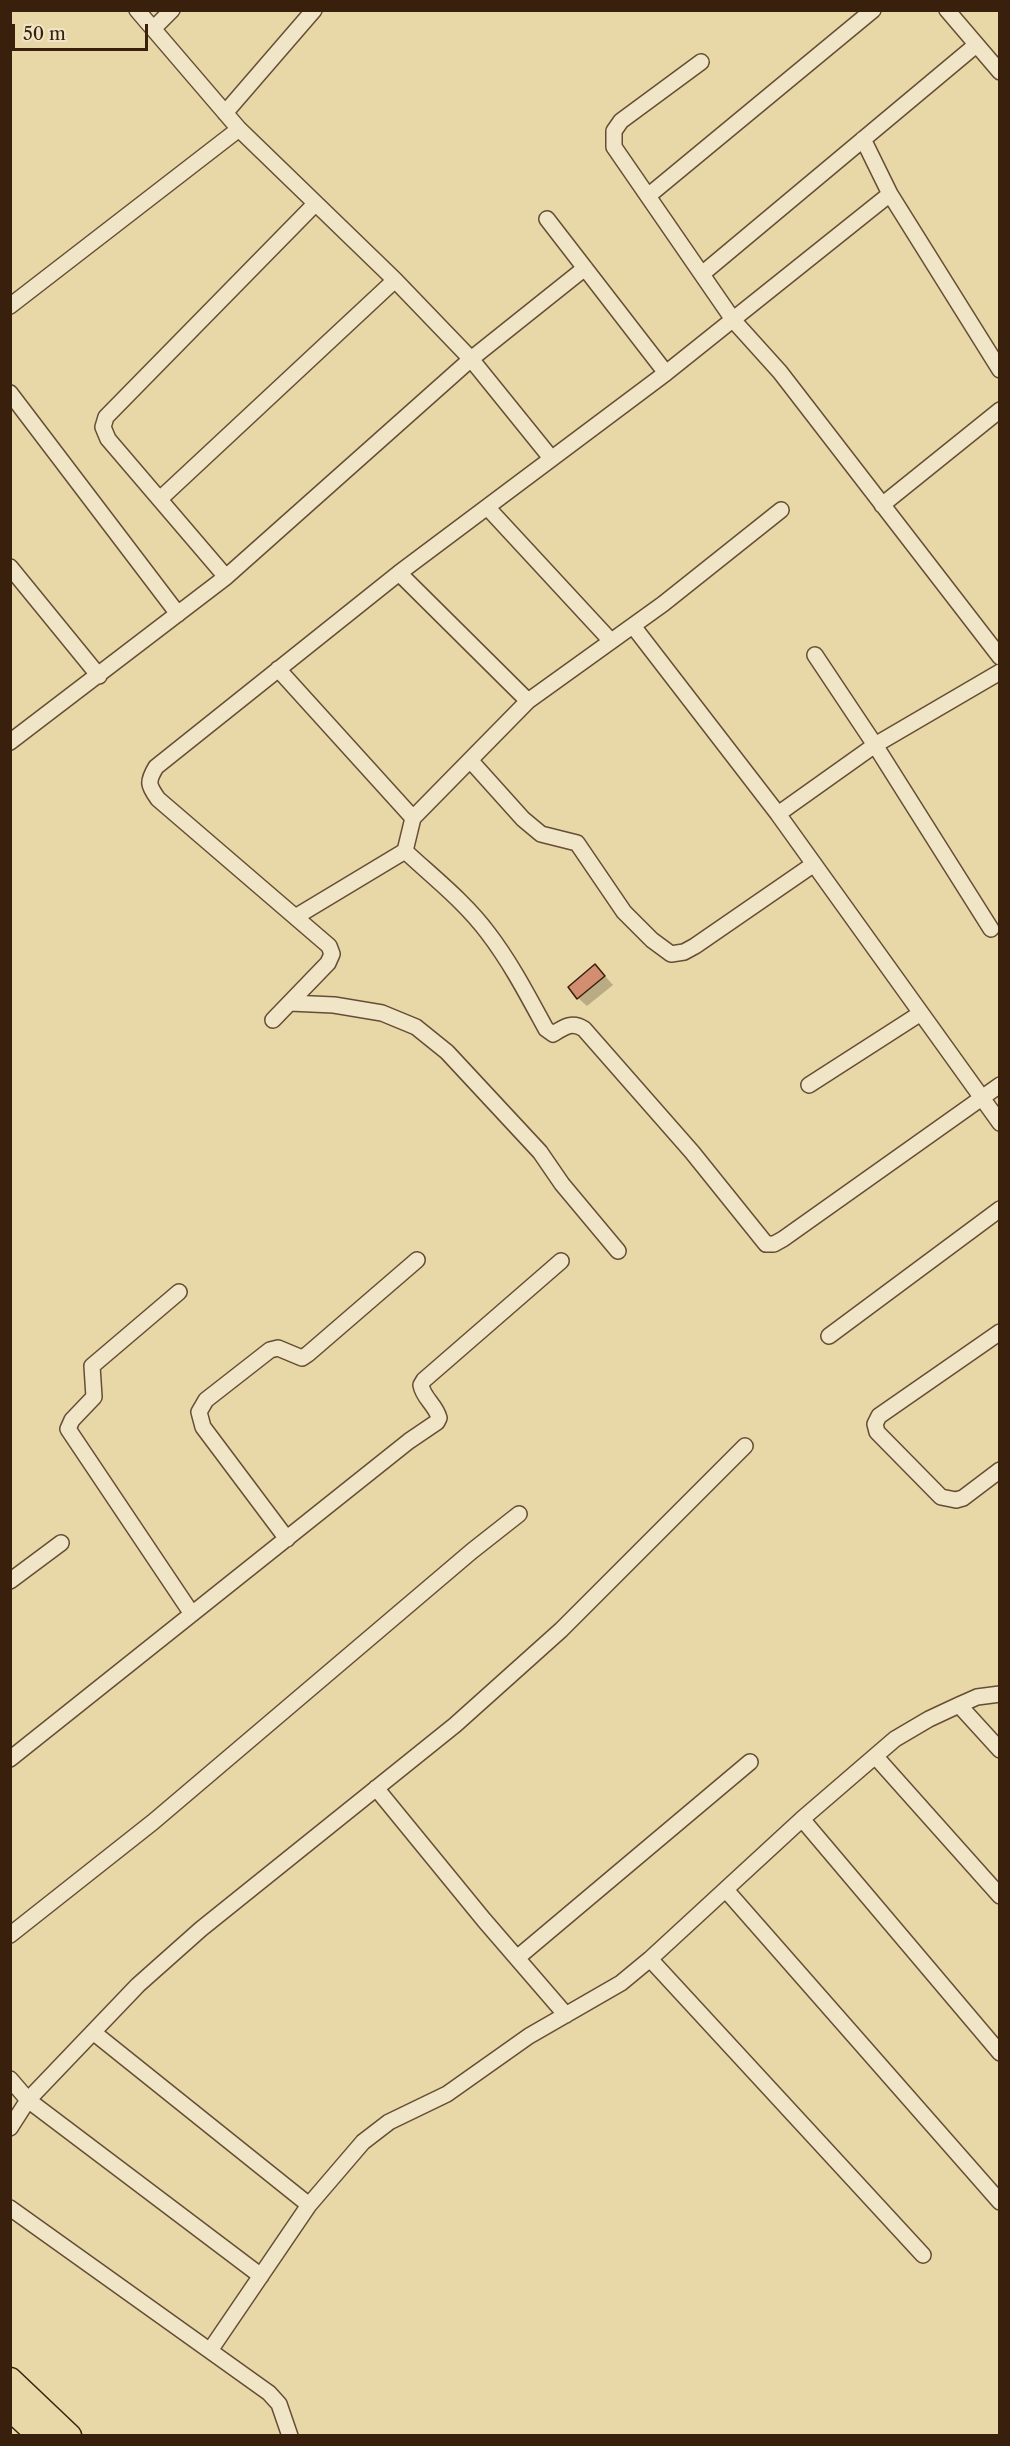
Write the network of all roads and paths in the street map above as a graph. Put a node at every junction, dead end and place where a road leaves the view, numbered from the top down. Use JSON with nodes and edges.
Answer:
{"nodes":[{"id":1,"x":137,"y":10,"type":"edge"},
{"id":2,"x":172,"y":10,"type":"edge"},
{"id":3,"x":314,"y":10,"type":"edge"},
{"id":4,"x":873,"y":10,"type":"edge"},
{"id":5,"x":947,"y":10,"type":"edge"},
{"id":6,"x":153,"y":29,"type":"junction"},
{"id":7,"x":976,"y":45,"type":"junction"},
{"id":8,"x":701,"y":62,"type":"dead end"},
{"id":9,"x":999,"y":72,"type":"edge"},
{"id":10,"x":225,"y":113,"type":"junction"},
{"id":11,"x":239,"y":129,"type":"junction"},
{"id":12,"x":863,"y":139,"type":"junction"},
{"id":13,"x":890,"y":194,"type":"junction"},
{"id":14,"x":648,"y":196,"type":"junction"},
{"id":15,"x":315,"y":204,"type":"junction"},
{"id":16,"x":547,"y":219,"type":"dead end"},
{"id":17,"x":585,"y":268,"type":"junction"},
{"id":18,"x":702,"y":274,"type":"junction"},
{"id":19,"x":394,"y":279,"type":"junction"},
{"id":20,"x":10,"y":306,"type":"edge"},
{"id":21,"x":734,"y":321,"type":"junction"},
{"id":22,"x":471,"y":359,"type":"junction"},
{"id":23,"x":999,"y":370,"type":"edge"},
{"id":24,"x":666,"y":373,"type":"junction"},
{"id":25,"x":10,"y":393,"type":"edge"},
{"id":26,"x":999,"y":410,"type":"edge"},
{"id":27,"x":551,"y":458,"type":"junction"},
{"id":28,"x":160,"y":499,"type":"junction"},
{"id":29,"x":882,"y":505,"type":"junction"},
{"id":30,"x":486,"y":507,"type":"junction"},
{"id":31,"x":781,"y":510,"type":"dead end"},
{"id":32,"x":10,"y":567,"type":"edge"},
{"id":33,"x":399,"y":573,"type":"junction"},
{"id":34,"x":226,"y":577,"type":"junction"},
{"id":35,"x":178,"y":614,"type":"junction"},
{"id":36,"x":633,"y":626,"type":"junction"},
{"id":37,"x":611,"y":641,"type":"junction"},
{"id":38,"x":815,"y":655,"type":"dead end"},
{"id":39,"x":999,"y":657,"type":"edge"},
{"id":40,"x":278,"y":669,"type":"junction"},
{"id":41,"x":999,"y":672,"type":"edge"},
{"id":42,"x":99,"y":676,"type":"junction"},
{"id":43,"x":528,"y":701,"type":"junction"},
{"id":44,"x":10,"y":742,"type":"edge"},
{"id":45,"x":875,"y":745,"type":"junction"},
{"id":46,"x":471,"y":760,"type":"junction"},
{"id":47,"x":778,"y":814,"type":"junction"},
{"id":48,"x":413,"y":818,"type":"junction"},
{"id":49,"x":405,"y":851,"type":"junction"},
{"id":50,"x":814,"y":864,"type":"junction"},
{"id":51,"x":297,"y":916,"type":"junction"},
{"id":52,"x":991,"y":929,"type":"dead end"},
{"id":53,"x":290,"y":1003,"type":"junction"},
{"id":54,"x":921,"y":1012,"type":"junction"},
{"id":55,"x":273,"y":1020,"type":"dead end"},
{"id":56,"x":809,"y":1085,"type":"dead end"},
{"id":57,"x":999,"y":1085,"type":"edge"},
{"id":58,"x":982,"y":1098,"type":"junction"},
{"id":59,"x":999,"y":1123,"type":"edge"},
{"id":60,"x":999,"y":1209,"type":"edge"},
{"id":61,"x":618,"y":1251,"type":"dead end"},
{"id":62,"x":417,"y":1260,"type":"dead end"},
{"id":63,"x":561,"y":1261,"type":"dead end"},
{"id":64,"x":179,"y":1292,"type":"dead end"},
{"id":65,"x":999,"y":1332,"type":"edge"},
{"id":66,"x":829,"y":1336,"type":"dead end"},
{"id":67,"x":745,"y":1446,"type":"dead end"},
{"id":68,"x":999,"y":1470,"type":"edge"},
{"id":69,"x":519,"y":1514,"type":"dead end"},
{"id":70,"x":287,"y":1539,"type":"junction"},
{"id":71,"x":61,"y":1543,"type":"dead end"},
{"id":72,"x":10,"y":1581,"type":"edge"},
{"id":73,"x":192,"y":1614,"type":"junction"},
{"id":74,"x":999,"y":1694,"type":"edge"},
{"id":75,"x":959,"y":1705,"type":"junction"},
{"id":76,"x":999,"y":1750,"type":"edge"},
{"id":77,"x":876,"y":1757,"type":"junction"},
{"id":78,"x":10,"y":1759,"type":"edge"},
{"id":79,"x":750,"y":1762,"type":"dead end"},
{"id":80,"x":376,"y":1788,"type":"junction"},
{"id":81,"x":802,"y":1819,"type":"junction"},
{"id":82,"x":726,"y":1890,"type":"junction"},
{"id":83,"x":999,"y":1896,"type":"edge"},
{"id":84,"x":10,"y":1935,"type":"edge"},
{"id":85,"x":517,"y":1958,"type":"junction"},
{"id":86,"x":650,"y":1959,"type":"junction"},
{"id":87,"x":566,"y":2015,"type":"junction"},
{"id":88,"x":93,"y":2032,"type":"junction"},
{"id":89,"x":999,"y":2053,"type":"edge"},
{"id":90,"x":10,"y":2079,"type":"edge"},
{"id":91,"x":28,"y":2100,"type":"junction"},
{"id":92,"x":10,"y":2128,"type":"edge"},
{"id":93,"x":999,"y":2202,"type":"edge"},
{"id":94,"x":309,"y":2205,"type":"junction"},
{"id":95,"x":10,"y":2208,"type":"edge"},
{"id":96,"x":923,"y":2255,"type":"dead end"},
{"id":97,"x":261,"y":2276,"type":"junction"},
{"id":98,"x":211,"y":2349,"type":"junction"},
{"id":99,"x":10,"y":2379,"type":"edge"},
{"id":100,"x":10,"y":2408,"type":"edge"},
{"id":101,"x":40,"y":2436,"type":"edge"},
{"id":102,"x":69,"y":2436,"type":"edge"},
{"id":103,"x":290,"y":2436,"type":"edge"}],
"edges":[{"from":1,"to":6,"type":"street"},
{"from":2,"to":6,"type":"street"},
{"from":3,"to":10,"type":"street"},
{"from":4,"to":14,"type":"street"},
{"from":5,"to":7,"type":"street"},
{"from":6,"to":10,"type":"street"},
{"from":7,"to":9,"type":"street"},
{"from":7,"to":12,"type":"street"},
{"from":8,"to":14,"type":"street"},
{"from":10,"to":11,"type":"street"},
{"from":11,"to":15,"type":"street"},
{"from":11,"to":20,"type":"street"},
{"from":12,"to":13,"type":"street"},
{"from":12,"to":18,"type":"street"},
{"from":13,"to":21,"type":"street"},
{"from":13,"to":23,"type":"street"},
{"from":14,"to":18,"type":"street"},
{"from":15,"to":19,"type":"street"},
{"from":15,"to":28,"type":"street"},
{"from":16,"to":17,"type":"street"},
{"from":17,"to":22,"type":"street"},
{"from":17,"to":24,"type":"street"},
{"from":18,"to":21,"type":"street"},
{"from":19,"to":22,"type":"street"},
{"from":19,"to":28,"type":"street"},
{"from":21,"to":24,"type":"street"},
{"from":21,"to":29,"type":"street"},
{"from":22,"to":27,"type":"street"},
{"from":22,"to":34,"type":"street"},
{"from":24,"to":27,"type":"street"},
{"from":25,"to":35,"type":"street"},
{"from":26,"to":29,"type":"street"},
{"from":27,"to":30,"type":"street"},
{"from":28,"to":34,"type":"street"},
{"from":29,"to":39,"type":"street"},
{"from":30,"to":33,"type":"street"},
{"from":30,"to":37,"type":"street"},
{"from":31,"to":36,"type":"street"},
{"from":32,"to":42,"type":"street"},
{"from":33,"to":40,"type":"street"},
{"from":33,"to":43,"type":"street"},
{"from":34,"to":35,"type":"street"},
{"from":35,"to":42,"type":"street"},
{"from":36,"to":37,"type":"street"},
{"from":36,"to":47,"type":"street"},
{"from":37,"to":43,"type":"street"},
{"from":38,"to":45,"type":"street"},
{"from":40,"to":48,"type":"street"},
{"from":40,"to":51,"type":"street"},
{"from":41,"to":45,"type":"street"},
{"from":42,"to":44,"type":"street"},
{"from":43,"to":46,"type":"street"},
{"from":45,"to":47,"type":"street"},
{"from":45,"to":52,"type":"street"},
{"from":46,"to":48,"type":"street"},
{"from":46,"to":50,"type":"street"},
{"from":47,"to":50,"type":"street"},
{"from":48,"to":49,"type":"street"},
{"from":49,"to":51,"type":"street"},
{"from":49,"to":58,"type":"street"},
{"from":50,"to":54,"type":"street"},
{"from":51,"to":53,"type":"street"},
{"from":53,"to":55,"type":"street"},
{"from":53,"to":61,"type":"street"},
{"from":54,"to":56,"type":"street"},
{"from":54,"to":58,"type":"street"},
{"from":57,"to":58,"type":"street"},
{"from":58,"to":59,"type":"street"},
{"from":60,"to":66,"type":"street"},
{"from":62,"to":70,"type":"street"},
{"from":63,"to":70,"type":"street"},
{"from":64,"to":73,"type":"street"},
{"from":65,"to":68,"type":"street"},
{"from":67,"to":80,"type":"street"},
{"from":69,"to":84,"type":"street"},
{"from":70,"to":73,"type":"street"},
{"from":71,"to":72,"type":"street"},
{"from":73,"to":78,"type":"street"},
{"from":74,"to":75,"type":"street"},
{"from":75,"to":76,"type":"street"},
{"from":75,"to":77,"type":"street"},
{"from":77,"to":81,"type":"street"},
{"from":77,"to":83,"type":"street"},
{"from":79,"to":85,"type":"street"},
{"from":80,"to":85,"type":"street"},
{"from":80,"to":88,"type":"street"},
{"from":81,"to":82,"type":"street"},
{"from":81,"to":89,"type":"street"},
{"from":82,"to":86,"type":"street"},
{"from":82,"to":93,"type":"street"},
{"from":85,"to":87,"type":"street"},
{"from":86,"to":87,"type":"street"},
{"from":86,"to":96,"type":"street"},
{"from":87,"to":94,"type":"street"},
{"from":88,"to":91,"type":"street"},
{"from":88,"to":94,"type":"street"},
{"from":90,"to":91,"type":"street"},
{"from":91,"to":92,"type":"street"},
{"from":91,"to":97,"type":"street"},
{"from":94,"to":97,"type":"street"},
{"from":95,"to":98,"type":"street"},
{"from":97,"to":98,"type":"street"},
{"from":98,"to":103,"type":"street"},
{"from":99,"to":102,"type":"main road"},
{"from":100,"to":101,"type":"main road"}]}
